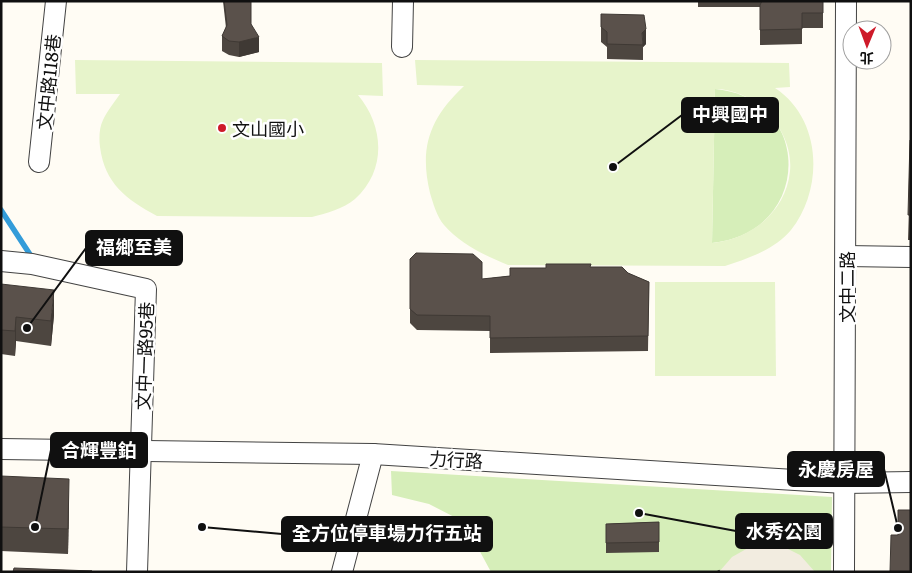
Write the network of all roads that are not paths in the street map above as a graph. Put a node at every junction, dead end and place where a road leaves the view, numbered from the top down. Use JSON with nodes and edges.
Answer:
{"nodes":[{"id":1,"x":56,"y":1,"type":"edge"},
{"id":2,"x":403,"y":1,"type":"edge"},
{"id":3,"x":846,"y":1,"type":"edge"},
{"id":4,"x":402,"y":47,"type":"dead end"},
{"id":5,"x":39,"y":162,"type":"dead end"},
{"id":6,"x":846,"y":256,"type":"junction"},
{"id":7,"x":911,"y":257,"type":"edge"},
{"id":8,"x":1,"y":261,"type":"edge"},
{"id":9,"x":1,"y":449,"type":"edge"},
{"id":10,"x":140,"y":451,"type":"junction"},
{"id":11,"x":372,"y":454,"type":"junction"},
{"id":12,"x":911,"y":482,"type":"edge"},
{"id":13,"x":844,"y":483,"type":"junction"},
{"id":14,"x":137,"y":572,"type":"edge"},
{"id":15,"x":342,"y":572,"type":"edge"},
{"id":16,"x":844,"y":572,"type":"edge"}],
"edges":[{"from":1,"to":5,"type":"street","name":"文中路118巷"},
{"from":2,"to":4,"type":"street"},
{"from":3,"to":6,"type":"street","name":"文中二路"},
{"from":6,"to":7,"type":"street"},
{"from":6,"to":13,"type":"street","name":"文中二路"},
{"from":8,"to":10,"type":"street","name":"文中一路95巷"},
{"from":9,"to":10,"type":"street","name":"力行路"},
{"from":10,"to":11,"type":"street","name":"力行路"},
{"from":10,"to":14,"type":"street"},
{"from":11,"to":13,"type":"street","name":"力行路"},
{"from":11,"to":15,"type":"street"},
{"from":12,"to":13,"type":"street","name":"力行路"},
{"from":13,"to":16,"type":"street","name":"文中二路"}]}
